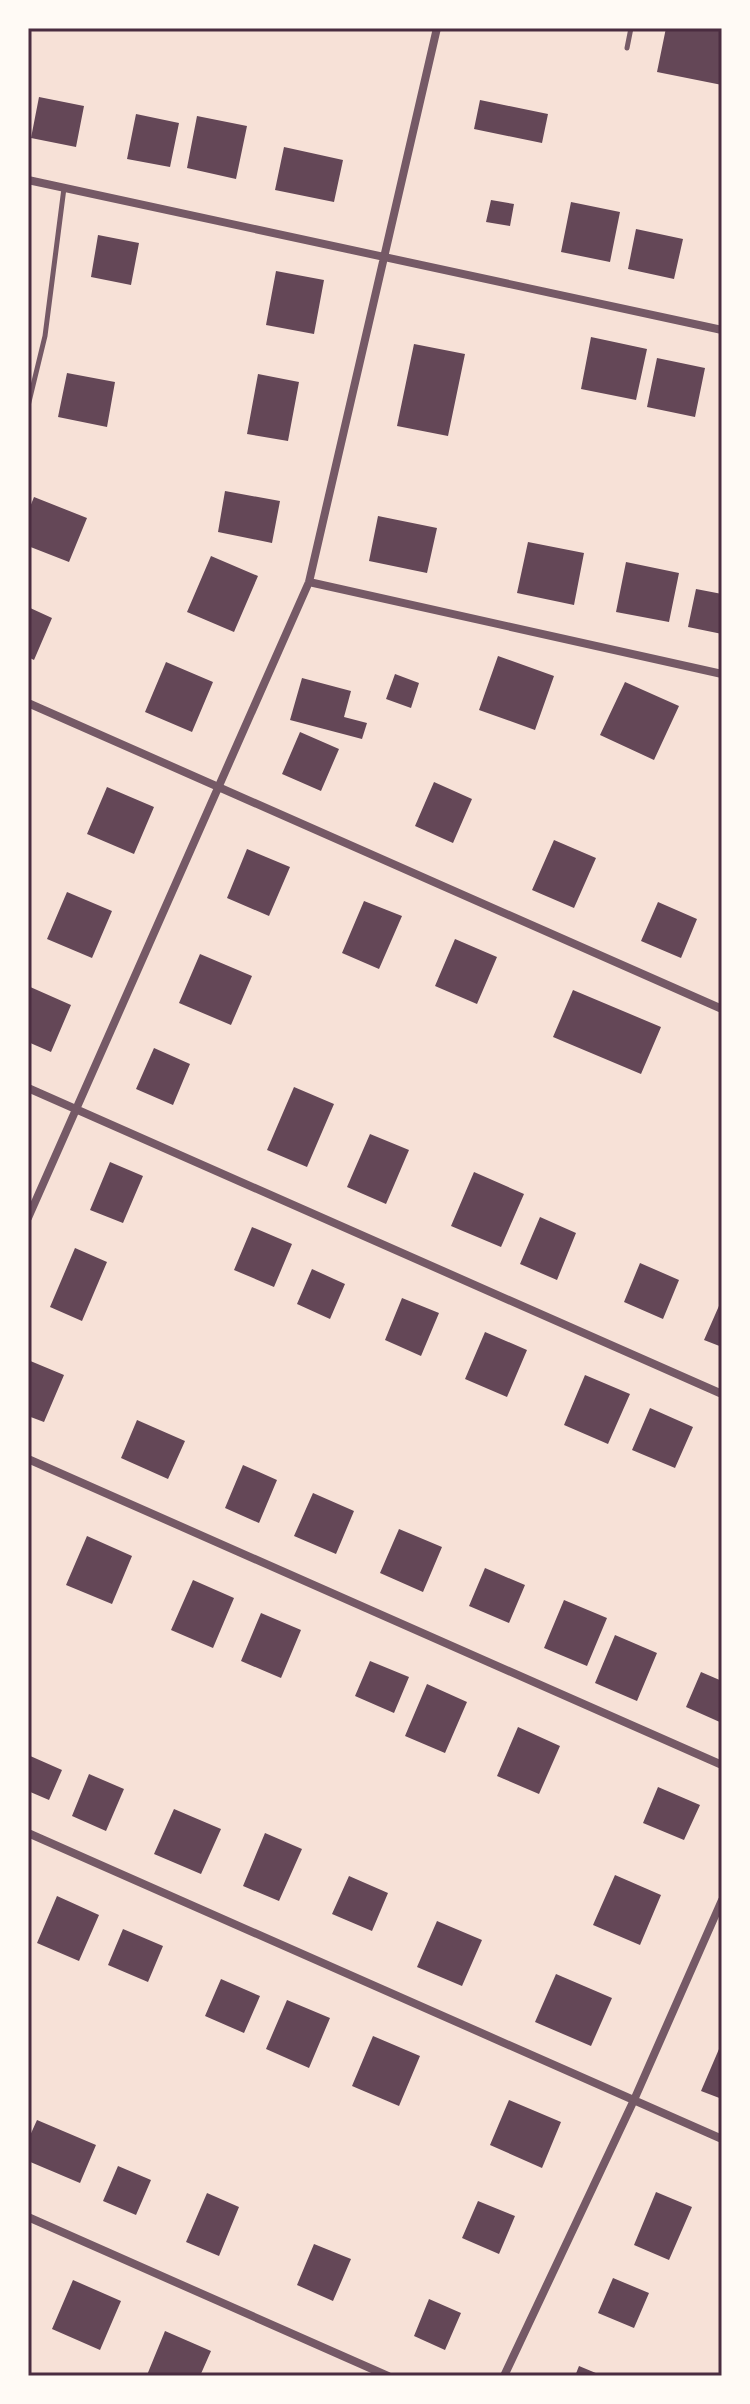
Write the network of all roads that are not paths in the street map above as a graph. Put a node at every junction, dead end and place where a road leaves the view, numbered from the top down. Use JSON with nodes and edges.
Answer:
{"nodes":[{"id":1,"x":437,"y":28,"type":"edge"},
{"id":2,"x":631,"y":28,"type":"edge"},
{"id":3,"x":627,"y":48,"type":"dead end"},
{"id":4,"x":28,"y":180,"type":"edge"},
{"id":5,"x":64,"y":188,"type":"junction"},
{"id":6,"x":384,"y":257,"type":"junction"},
{"id":7,"x":722,"y":330,"type":"edge"},
{"id":8,"x":28,"y":406,"type":"edge"},
{"id":9,"x":309,"y":582,"type":"junction"},
{"id":10,"x":722,"y":674,"type":"edge"},
{"id":11,"x":28,"y":703,"type":"edge"},
{"id":12,"x":218,"y":787,"type":"junction"},
{"id":13,"x":722,"y":1009,"type":"edge"},
{"id":14,"x":28,"y":1088,"type":"edge"},
{"id":15,"x":76,"y":1109,"type":"junction"},
{"id":16,"x":28,"y":1218,"type":"edge"},
{"id":17,"x":722,"y":1394,"type":"edge"},
{"id":18,"x":28,"y":1459,"type":"edge"},
{"id":19,"x":722,"y":1765,"type":"edge"},
{"id":20,"x":28,"y":1833,"type":"edge"},
{"id":21,"x":722,"y":1900,"type":"edge"},
{"id":22,"x":634,"y":2100,"type":"junction"},
{"id":23,"x":722,"y":2139,"type":"edge"},
{"id":24,"x":28,"y":2217,"type":"edge"},
{"id":25,"x":388,"y":2376,"type":"edge"},
{"id":26,"x":504,"y":2376,"type":"edge"}],
"edges":[{"from":1,"to":6,"type":"street"},
{"from":2,"to":3,"type":"lane"},
{"from":4,"to":5,"type":"street"},
{"from":5,"to":6,"type":"street"},
{"from":5,"to":8,"type":"lane"},
{"from":6,"to":7,"type":"street"},
{"from":6,"to":9,"type":"street"},
{"from":9,"to":10,"type":"street"},
{"from":9,"to":12,"type":"street"},
{"from":11,"to":12,"type":"street"},
{"from":12,"to":13,"type":"street"},
{"from":12,"to":15,"type":"street"},
{"from":14,"to":15,"type":"street"},
{"from":15,"to":16,"type":"street"},
{"from":15,"to":17,"type":"street"},
{"from":18,"to":19,"type":"street"},
{"from":20,"to":22,"type":"street"},
{"from":21,"to":22,"type":"street"},
{"from":22,"to":23,"type":"street"},
{"from":22,"to":26,"type":"street"},
{"from":24,"to":25,"type":"street"}]}
